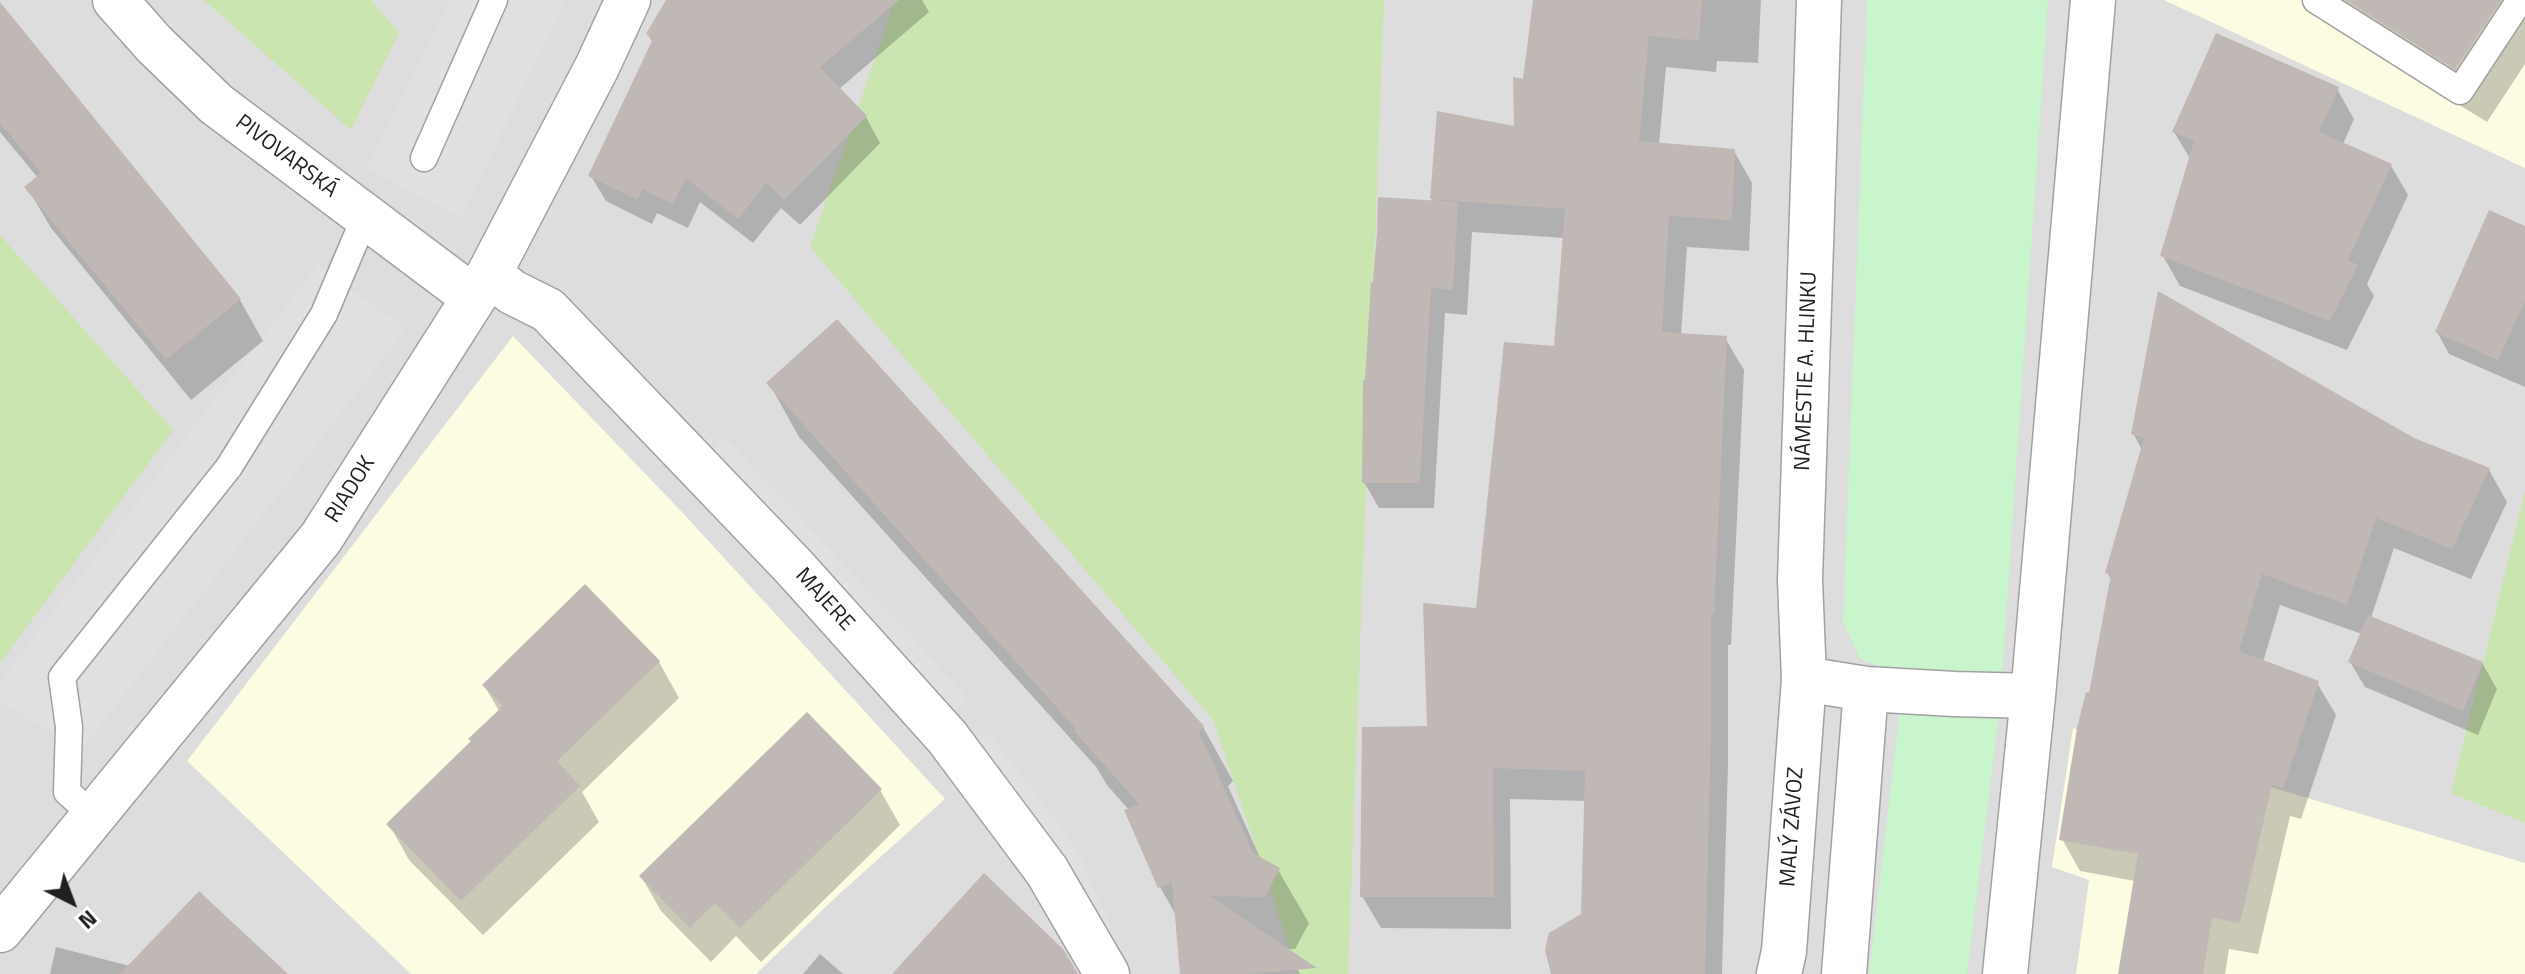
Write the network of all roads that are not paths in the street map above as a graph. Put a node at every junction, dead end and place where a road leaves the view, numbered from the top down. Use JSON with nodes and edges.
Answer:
{"nodes":[{"id":1,"x":115,"y":0,"type":"edge"},
{"id":2,"x":494,"y":0,"type":"edge"},
{"id":3,"x":628,"y":0,"type":"edge"},
{"id":4,"x":1819,"y":0,"type":"edge"},
{"id":5,"x":2093,"y":0,"type":"edge"},
{"id":6,"x":2316,"y":0,"type":"edge"},
{"id":7,"x":2520,"y":0,"type":"edge"},
{"id":8,"x":424,"y":158,"type":"dead end"},
{"id":9,"x":365,"y":217,"type":"junction"},
{"id":10,"x":481,"y":285,"type":"junction"},
{"id":11,"x":1804,"y":679,"type":"junction"},
{"id":12,"x":1866,"y":689,"type":"junction"},
{"id":13,"x":2033,"y":696,"type":"junction"},
{"id":14,"x":95,"y":817,"type":"junction"},
{"id":15,"x":0,"y":930,"type":"edge"},
{"id":16,"x":1105,"y":968,"type":"edge"},
{"id":17,"x":1779,"y":974,"type":"edge"},
{"id":18,"x":1844,"y":974,"type":"edge"},
{"id":19,"x":2005,"y":974,"type":"edge"}],
"edges":[{"from":1,"to":9,"type":"street","name":"PIVOVARSKÁ"},
{"from":2,"to":8,"type":"lane"},
{"from":3,"to":10,"type":"street","name":"RIADOK"},
{"from":4,"to":11,"type":"street","name":"NÁMESTIE A. HLINKU"},
{"from":5,"to":13,"type":"street"},
{"from":6,"to":7,"type":"lane"},
{"from":9,"to":10,"type":"street","name":"PIVOVARSKÁ"},
{"from":9,"to":14,"type":"lane"},
{"from":10,"to":14,"type":"street","name":"RIADOK"},
{"from":10,"to":16,"type":"street","name":"MAJERE"},
{"from":11,"to":12,"type":"street"},
{"from":11,"to":17,"type":"street","name":"MALÝ ZÁVOZ"},
{"from":12,"to":13,"type":"street"},
{"from":12,"to":18,"type":"street"},
{"from":13,"to":19,"type":"street"},
{"from":14,"to":15,"type":"street","name":"RIADOK"}]}
